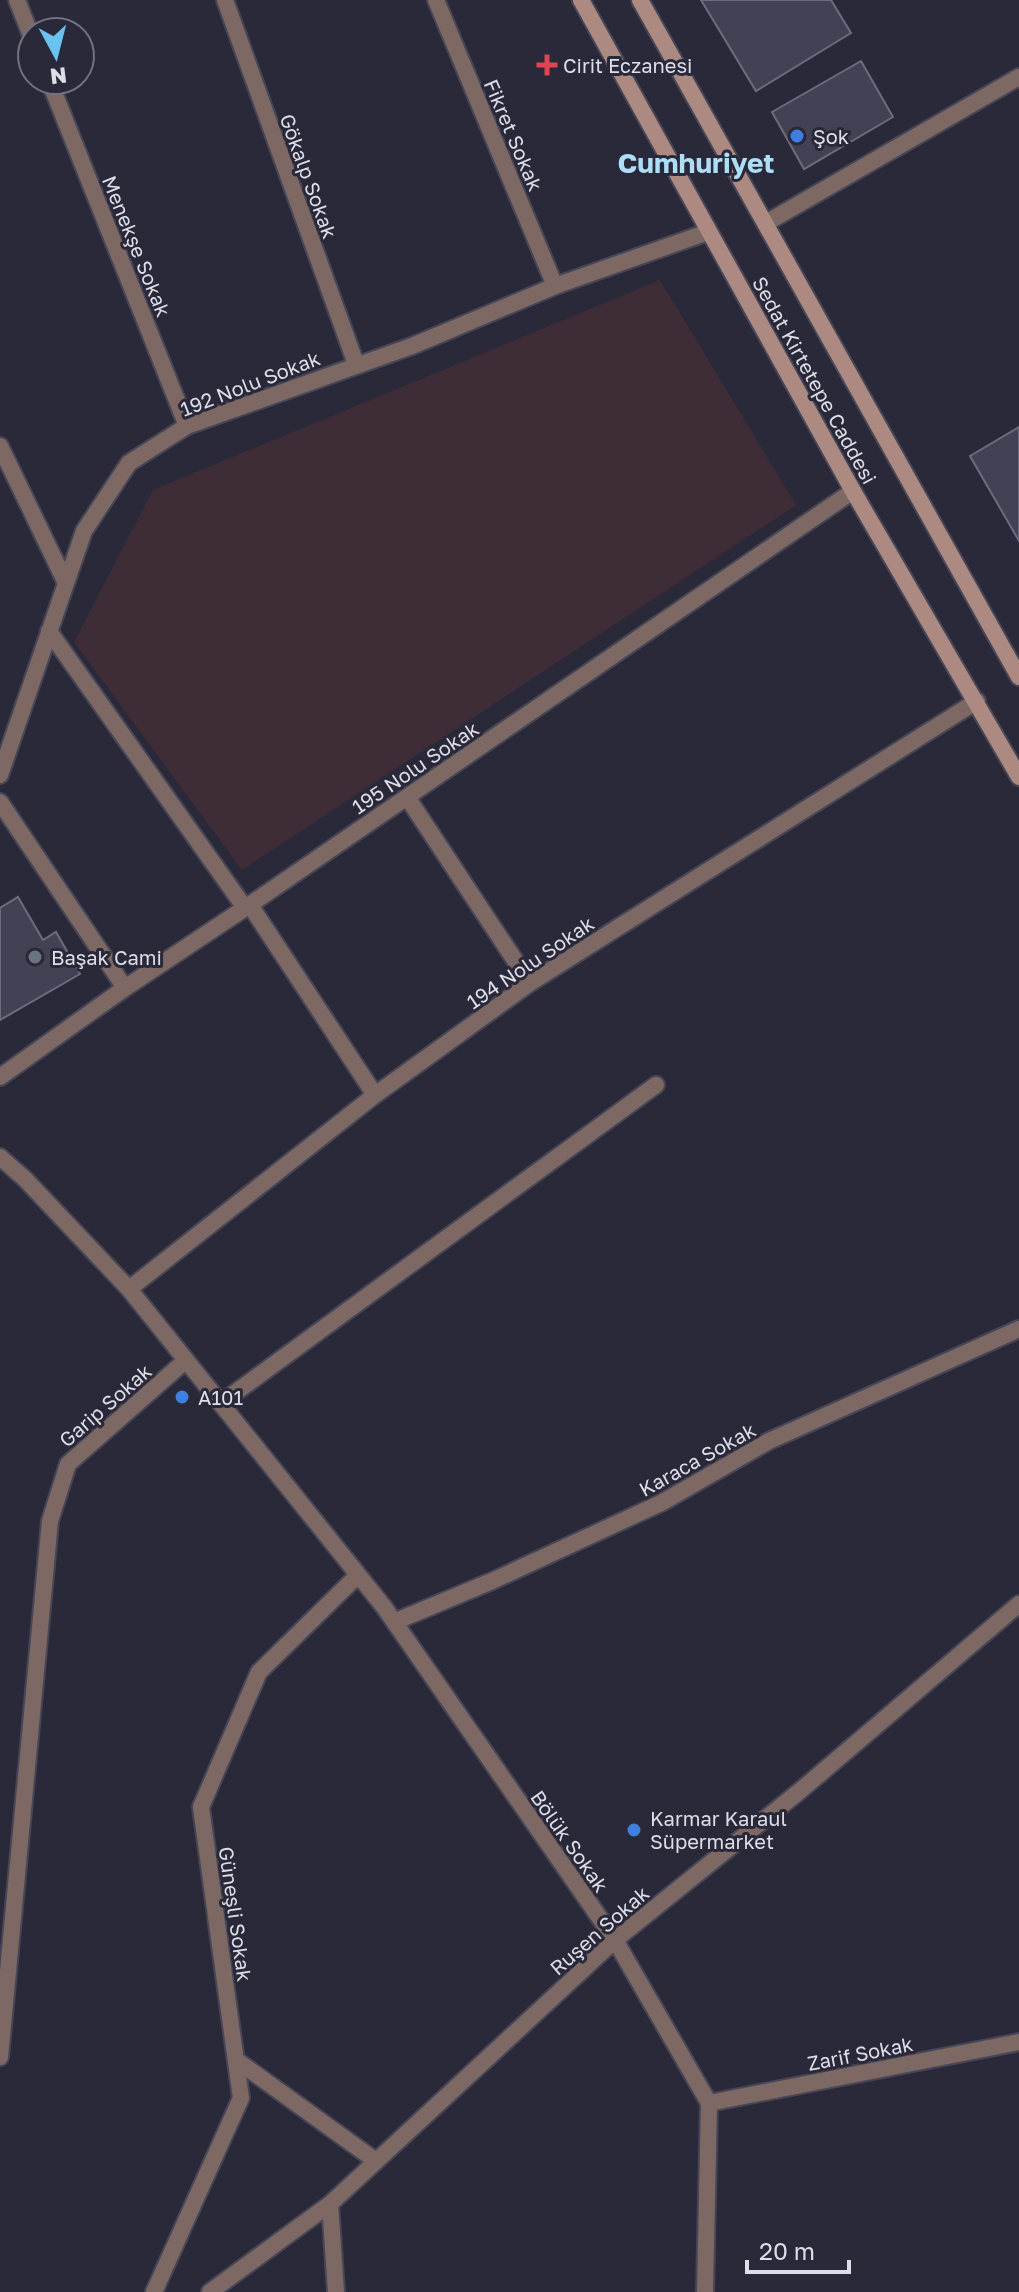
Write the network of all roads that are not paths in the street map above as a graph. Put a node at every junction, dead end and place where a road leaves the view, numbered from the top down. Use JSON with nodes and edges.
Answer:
{"nodes":[{"id":1,"x":225,"y":0,"type":"edge"},
{"id":2,"x":436,"y":0,"type":"edge"},
{"id":3,"x":581,"y":0,"type":"edge"},
{"id":4,"x":640,"y":0,"type":"edge"},
{"id":5,"x":1019,"y":77,"type":"edge"},
{"id":6,"x":55,"y":96,"type":"edge"},
{"id":7,"x":766,"y":223,"type":"junction"},
{"id":8,"x":708,"y":232,"type":"junction"},
{"id":9,"x":555,"y":286,"type":"junction"},
{"id":10,"x":356,"y":364,"type":"junction"},
{"id":11,"x":187,"y":426,"type":"junction"},
{"id":12,"x":0,"y":446,"type":"edge"},
{"id":13,"x":853,"y":491,"type":"junction"},
{"id":14,"x":65,"y":581,"type":"junction"},
{"id":15,"x":49,"y":631,"type":"junction"},
{"id":16,"x":1019,"y":677,"type":"edge"},
{"id":17,"x":977,"y":701,"type":"junction"},
{"id":18,"x":0,"y":775,"type":"edge"},
{"id":19,"x":1019,"y":777,"type":"edge"},
{"id":20,"x":407,"y":797,"type":"junction"},
{"id":21,"x":0,"y":802,"type":"edge"},
{"id":22,"x":247,"y":907,"type":"junction"},
{"id":23,"x":530,"y":983,"type":"junction"},
{"id":24,"x":125,"y":988,"type":"junction"},
{"id":25,"x":0,"y":1077,"type":"edge"},
{"id":26,"x":656,"y":1085,"type":"dead end"},
{"id":27,"x":375,"y":1095,"type":"junction"},
{"id":28,"x":0,"y":1157,"type":"edge"},
{"id":29,"x":129,"y":1289,"type":"junction"},
{"id":30,"x":1019,"y":1329,"type":"edge"},
{"id":31,"x":185,"y":1361,"type":"junction"},
{"id":32,"x":221,"y":1403,"type":"junction"},
{"id":33,"x":358,"y":1575,"type":"junction"},
{"id":34,"x":1019,"y":1604,"type":"edge"},
{"id":35,"x":394,"y":1622,"type":"junction"},
{"id":36,"x":615,"y":1940,"type":"junction"},
{"id":37,"x":1019,"y":2042,"type":"edge"},
{"id":38,"x":0,"y":2057,"type":"edge"},
{"id":39,"x":236,"y":2060,"type":"junction"},
{"id":40,"x":709,"y":2103,"type":"junction"},
{"id":41,"x":376,"y":2161,"type":"junction"},
{"id":42,"x":330,"y":2204,"type":"junction"},
{"id":43,"x":154,"y":2292,"type":"edge"},
{"id":44,"x":210,"y":2292,"type":"edge"},
{"id":45,"x":336,"y":2292,"type":"edge"},
{"id":46,"x":705,"y":2292,"type":"edge"}],
"edges":[{"from":1,"to":10,"type":"street","name":"Gökalp Sokak"},
{"from":2,"to":9,"type":"street","name":"Fikret Sokak"},
{"from":3,"to":8,"type":"main road","name":"Sedat Kirtetepe Caddesi"},
{"from":4,"to":7,"type":"main road","name":"Sedat Kirtetepe Caddesi"},
{"from":5,"to":7,"type":"street"},
{"from":6,"to":11,"type":"street","name":"Menekşe Sokak"},
{"from":7,"to":16,"type":"main road","name":"Sedat Kirtetepe Caddesi"},
{"from":8,"to":9,"type":"street","name":"192 Nolu Sokak"},
{"from":8,"to":13,"type":"main road","name":"Sedat Kirtetepe Caddesi"},
{"from":9,"to":10,"type":"street","name":"192 Nolu Sokak"},
{"from":10,"to":11,"type":"street","name":"192 Nolu Sokak"},
{"from":11,"to":14,"type":"street","name":"192 Nolu Sokak"},
{"from":12,"to":14,"type":"street"},
{"from":13,"to":17,"type":"main road","name":"Sedat Kirtetepe Caddesi"},
{"from":13,"to":20,"type":"street","name":"195 Nolu Sokak"},
{"from":14,"to":15,"type":"street","name":"192 Nolu Sokak"},
{"from":15,"to":18,"type":"street","name":"192 Nolu Sokak"},
{"from":15,"to":22,"type":"street"},
{"from":17,"to":19,"type":"main road","name":"Sedat Kirtetepe Caddesi"},
{"from":17,"to":23,"type":"street","name":"194 Nolu Sokak"},
{"from":20,"to":22,"type":"street","name":"195 Nolu Sokak"},
{"from":20,"to":23,"type":"street"},
{"from":21,"to":24,"type":"street"},
{"from":22,"to":24,"type":"street","name":"195 Nolu Sokak"},
{"from":22,"to":27,"type":"street"},
{"from":23,"to":27,"type":"street","name":"194 Nolu Sokak"},
{"from":24,"to":25,"type":"street","name":"195 Nolu Sokak"},
{"from":26,"to":32,"type":"street"},
{"from":27,"to":29,"type":"street","name":"194 Nolu Sokak"},
{"from":28,"to":29,"type":"street","name":"Bölük Sokak"},
{"from":29,"to":31,"type":"street","name":"Bölük Sokak"},
{"from":30,"to":35,"type":"street","name":"Karaca Sokak"},
{"from":31,"to":32,"type":"street","name":"Bölük Sokak"},
{"from":31,"to":38,"type":"street","name":"Garip Sokak"},
{"from":32,"to":33,"type":"street","name":"Bölük Sokak"},
{"from":33,"to":35,"type":"street","name":"Bölük Sokak"},
{"from":33,"to":39,"type":"street","name":"Güneşli Sokak"},
{"from":34,"to":36,"type":"street","name":"Ruşen Sokak"},
{"from":35,"to":36,"type":"street","name":"Bölük Sokak"},
{"from":36,"to":40,"type":"street","name":"Bölük Sokak"},
{"from":36,"to":41,"type":"street","name":"Ruşen Sokak"},
{"from":37,"to":40,"type":"street","name":"Zarif Sokak"},
{"from":39,"to":41,"type":"street"},
{"from":39,"to":43,"type":"street","name":"Güneşli Sokak"},
{"from":40,"to":46,"type":"street"},
{"from":41,"to":42,"type":"street","name":"Ruşen Sokak"},
{"from":42,"to":44,"type":"street","name":"Ruşen Sokak"},
{"from":42,"to":45,"type":"street"}]}
